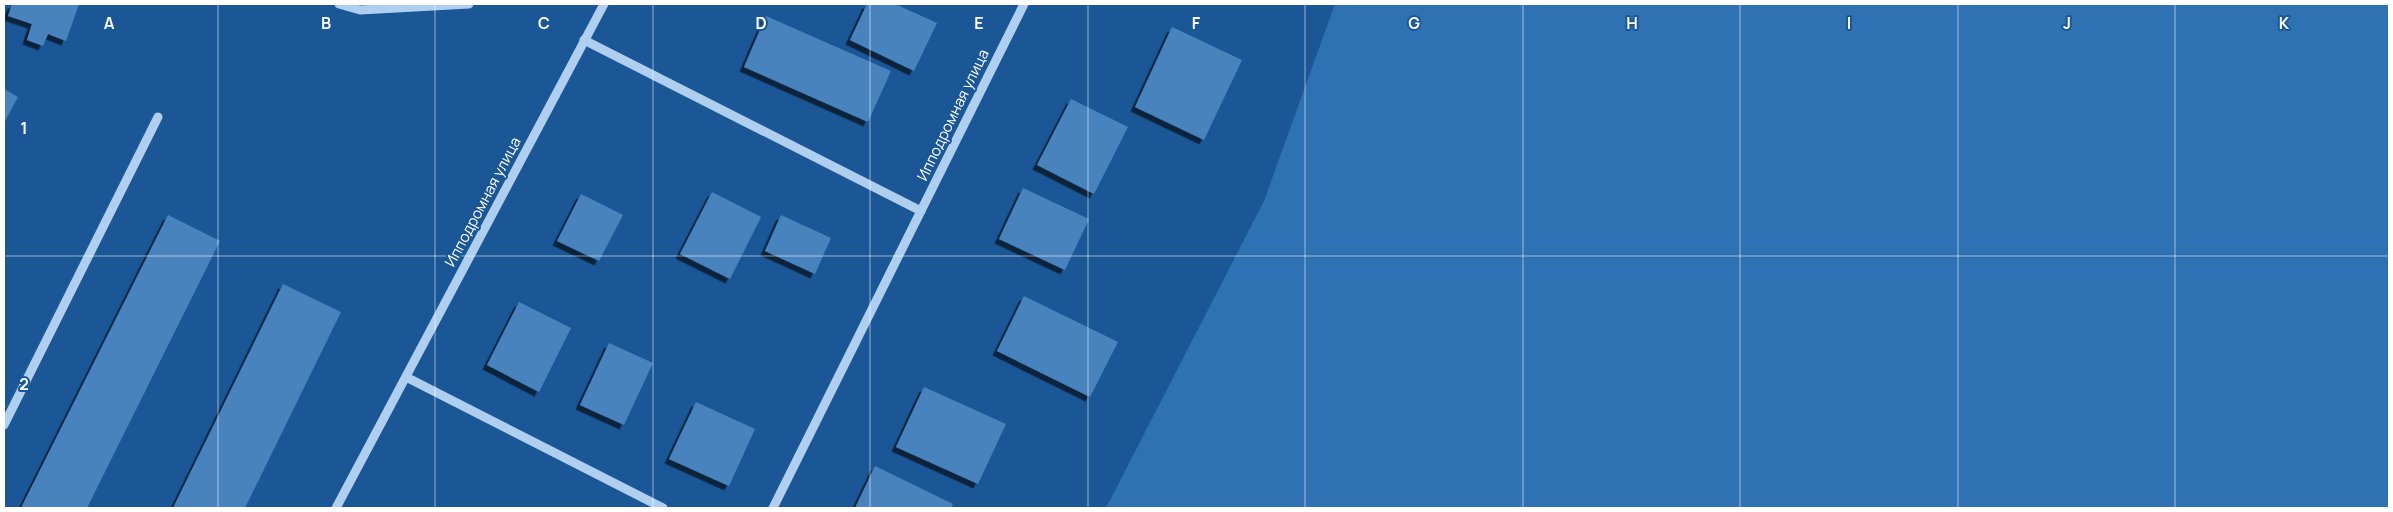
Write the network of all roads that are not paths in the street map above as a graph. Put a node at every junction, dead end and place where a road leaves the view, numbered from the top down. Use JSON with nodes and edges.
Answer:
{"nodes":[{"id":1,"x":339,"y":4,"type":"edge"},
{"id":2,"x":469,"y":4,"type":"edge"},
{"id":3,"x":604,"y":4,"type":"edge"},
{"id":4,"x":1024,"y":4,"type":"edge"},
{"id":5,"x":584,"y":40,"type":"junction"},
{"id":6,"x":158,"y":117,"type":"dead end"},
{"id":7,"x":921,"y":211,"type":"junction"},
{"id":8,"x":406,"y":377,"type":"junction"},
{"id":9,"x":4,"y":425,"type":"edge"},
{"id":10,"x":336,"y":508,"type":"edge"},
{"id":11,"x":663,"y":508,"type":"edge"},
{"id":12,"x":773,"y":508,"type":"edge"}],
"edges":[{"from":1,"to":2,"type":"street"},
{"from":3,"to":5,"type":"street","name":"Ипподромная улица"},
{"from":4,"to":7,"type":"street","name":"Ипподромная улица"},
{"from":5,"to":7,"type":"street"},
{"from":5,"to":8,"type":"street","name":"Ипподромная улица"},
{"from":6,"to":9,"type":"street"},
{"from":7,"to":12,"type":"street","name":"Ипподромная улица"},
{"from":8,"to":10,"type":"street","name":"Ипподромная улица"},
{"from":8,"to":11,"type":"street"}]}
